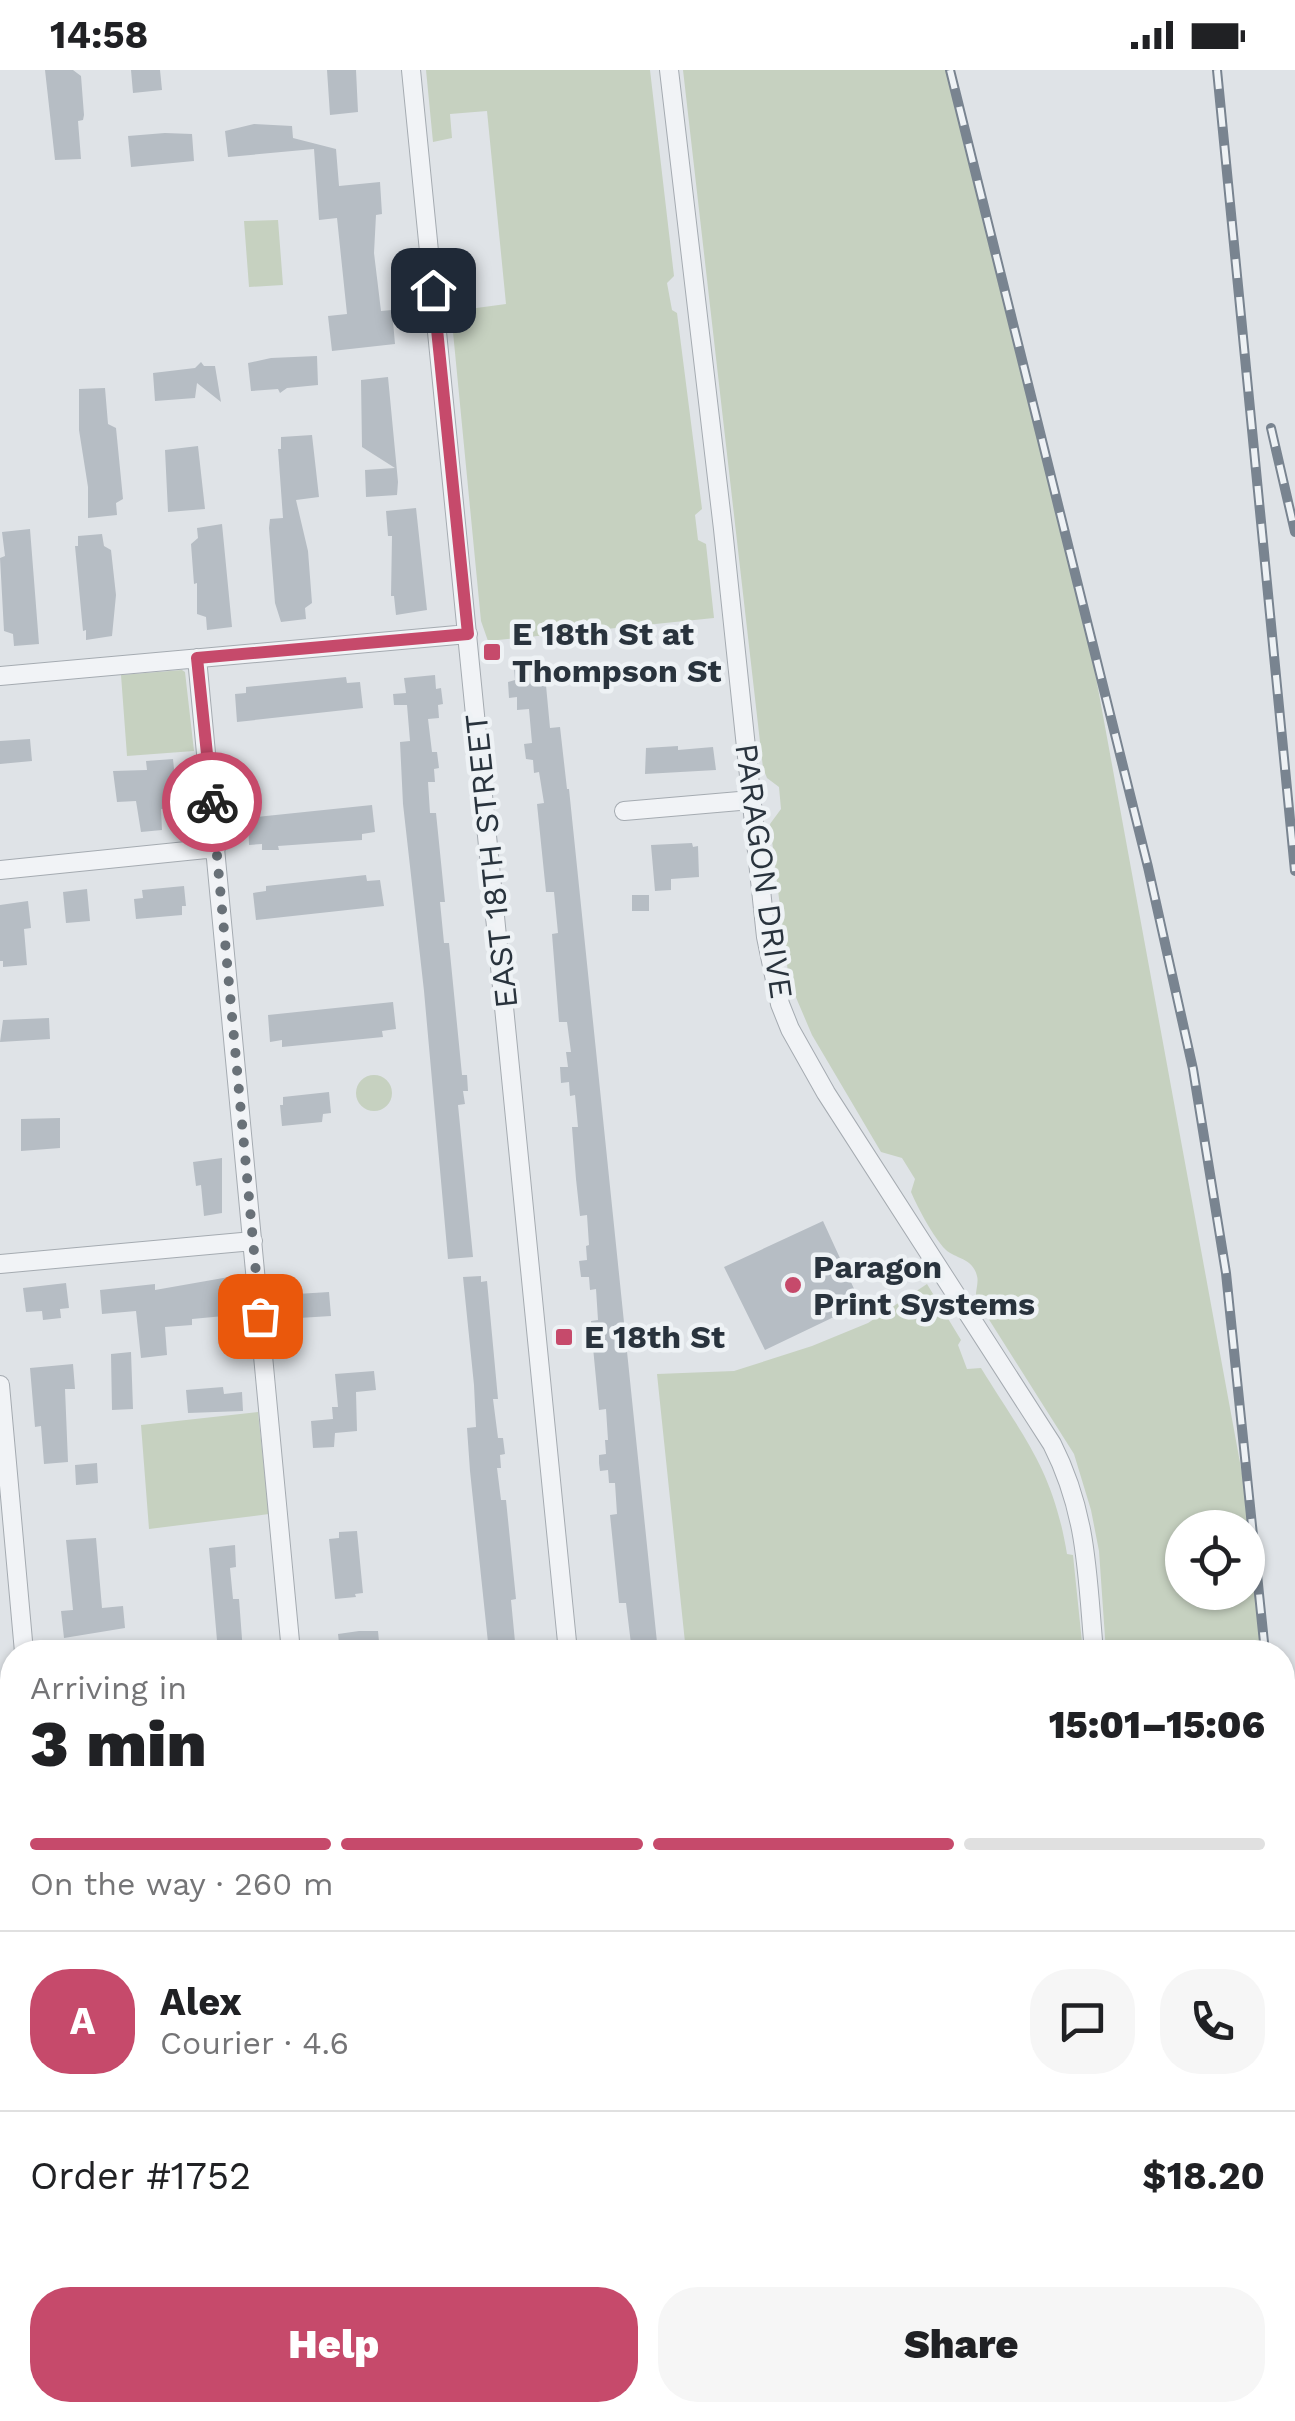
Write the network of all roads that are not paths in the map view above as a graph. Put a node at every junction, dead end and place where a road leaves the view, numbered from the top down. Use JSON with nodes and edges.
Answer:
{"nodes":[{"id":1,"x":411,"y":70,"type":"edge"},
{"id":2,"x":669,"y":70,"type":"edge"},
{"id":3,"x":468,"y":634,"type":"junction"},
{"id":4,"x":197,"y":658,"type":"junction"},
{"id":5,"x":0,"y":676,"type":"edge"},
{"id":6,"x":751,"y":800,"type":"junction"},
{"id":7,"x":624,"y":811,"type":"dead end"},
{"id":8,"x":216,"y":848,"type":"junction"},
{"id":9,"x":0,"y":870,"type":"edge"},
{"id":10,"x":253,"y":1241,"type":"junction"},
{"id":11,"x":0,"y":1264,"type":"edge"},
{"id":12,"x":0,"y":1385,"type":"edge"},
{"id":13,"x":23,"y":1640,"type":"edge"},
{"id":14,"x":290,"y":1640,"type":"edge"},
{"id":15,"x":567,"y":1640,"type":"edge"},
{"id":16,"x":1093,"y":1640,"type":"edge"}],
"edges":[{"from":1,"to":3,"type":"street","name":"EAST 18TH STREET"},
{"from":2,"to":6,"type":"street","name":"PARAGON DRIVE"},
{"from":3,"to":4,"type":"street"},
{"from":3,"to":15,"type":"street","name":"EAST 18TH STREET"},
{"from":4,"to":5,"type":"street"},
{"from":4,"to":8,"type":"street"},
{"from":6,"to":7,"type":"street"},
{"from":6,"to":16,"type":"street","name":"PARAGON DRIVE"},
{"from":8,"to":9,"type":"street"},
{"from":8,"to":10,"type":"street"},
{"from":10,"to":11,"type":"street"},
{"from":10,"to":14,"type":"street"},
{"from":12,"to":13,"type":"street"}]}
